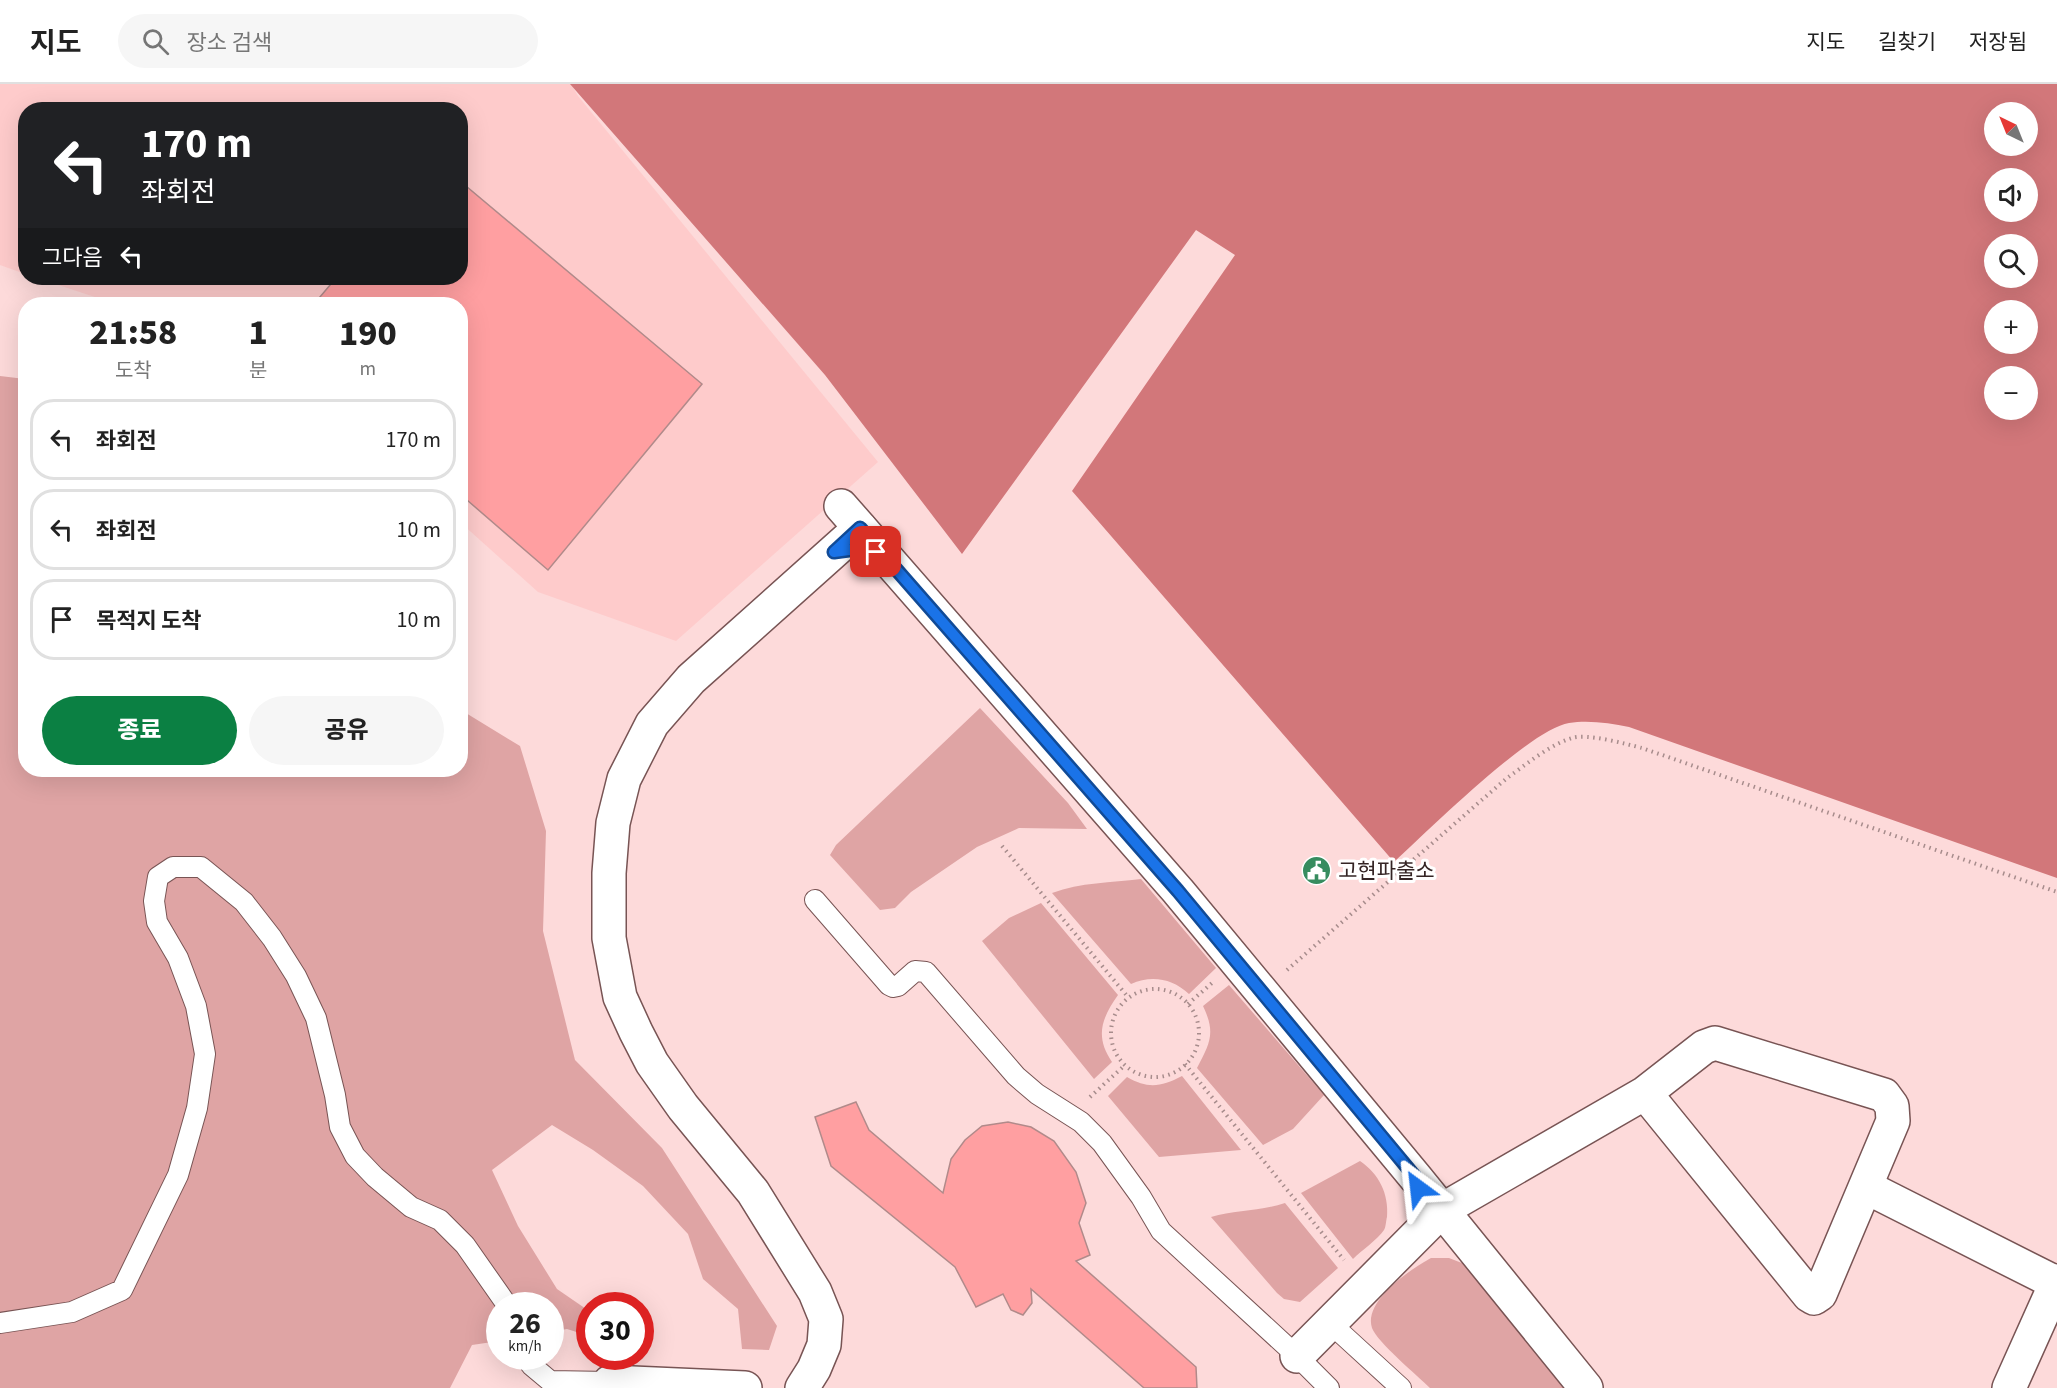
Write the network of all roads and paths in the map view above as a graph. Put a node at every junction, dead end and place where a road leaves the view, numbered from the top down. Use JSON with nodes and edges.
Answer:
{"nodes":[{"id":1,"x":834,"y":552,"type":"junction"},
{"id":2,"x":883,"y":554,"type":"junction"},
{"id":3,"x":1002,"y":846,"type":"dead end"},
{"id":4,"x":2057,"y":892,"type":"edge"},
{"id":5,"x":815,"y":900,"type":"dead end"},
{"id":6,"x":1261,"y":992,"type":"junction"},
{"id":7,"x":1128,"y":997,"type":"junction"},
{"id":8,"x":1185,"y":1064,"type":"junction"},
{"id":9,"x":1125,"y":1065,"type":"junction"},
{"id":10,"x":1645,"y":1093,"type":"junction"},
{"id":11,"x":1070,"y":1114,"type":"junction"},
{"id":12,"x":1416,"y":1178,"type":"junction"},
{"id":13,"x":1866,"y":1187,"type":"junction"},
{"id":14,"x":1442,"y":1210,"type":"junction"},
{"id":15,"x":1466,"y":1240,"type":"junction"},
{"id":16,"x":1410,"y":1242,"type":"junction"},
{"id":17,"x":2057,"y":1282,"type":"edge"},
{"id":18,"x":1366,"y":1287,"type":"junction"},
{"id":19,"x":498,"y":1292,"type":"edge"},
{"id":20,"x":0,"y":1323,"type":"edge"},
{"id":21,"x":1330,"y":1323,"type":"junction"},
{"id":22,"x":1297,"y":1356,"type":"junction"},
{"id":23,"x":537,"y":1370,"type":"edge"},
{"id":24,"x":610,"y":1382,"type":"joint"},
{"id":25,"x":745,"y":1388,"type":"edge"},
{"id":26,"x":802,"y":1388,"type":"edge"},
{"id":27,"x":1329,"y":1388,"type":"edge"},
{"id":28,"x":1401,"y":1388,"type":"edge"},
{"id":29,"x":1586,"y":1388,"type":"edge"},
{"id":30,"x":2009,"y":1388,"type":"edge"}],
"edges":[{"from":1,"to":2,"type":"street"},
{"from":1,"to":2,"type":"street"},
{"from":1,"to":26,"type":"street"},
{"from":2,"to":6,"type":"street"},
{"from":3,"to":7,"type":"path"},
{"from":4,"to":6,"type":"path"},
{"from":5,"to":11,"type":"lane"},
{"from":6,"to":12,"type":"street"},
{"from":7,"to":8,"type":"path"},
{"from":7,"to":9,"type":"path"},
{"from":8,"to":9,"type":"path"},
{"from":8,"to":18,"type":"path"},
{"from":9,"to":11,"type":"path"},
{"from":10,"to":13,"type":"street"},
{"from":10,"to":13,"type":"street"},
{"from":10,"to":14,"type":"street"},
{"from":11,"to":22,"type":"lane"},
{"from":12,"to":14,"type":"street"},
{"from":12,"to":16,"type":"street"},
{"from":13,"to":17,"type":"street"},
{"from":14,"to":15,"type":"street"},
{"from":14,"to":16,"type":"street"},
{"from":15,"to":16,"type":"street"},
{"from":15,"to":29,"type":"street"},
{"from":16,"to":18,"type":"street"},
{"from":17,"to":30,"type":"street"},
{"from":18,"to":21,"type":"street"},
{"from":19,"to":20,"type":"lane"},
{"from":21,"to":22,"type":"street"},
{"from":21,"to":28,"type":"lane"},
{"from":22,"to":27,"type":"lane"},
{"from":23,"to":24,"type":"lane"},
{"from":24,"to":25,"type":"street"}]}
